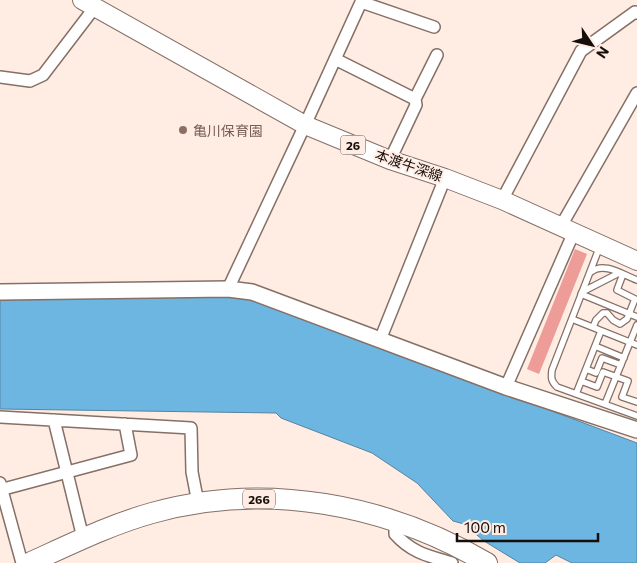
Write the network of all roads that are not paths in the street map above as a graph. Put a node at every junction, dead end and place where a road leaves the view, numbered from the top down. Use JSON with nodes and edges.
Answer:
{"nodes":[{"id":1,"x":361,"y":1,"type":"edge"},
{"id":2,"x":88,"y":4,"type":"edge"},
{"id":3,"x":637,"y":13,"type":"edge"},
{"id":4,"x":434,"y":26,"type":"dead end"},
{"id":5,"x":437,"y":55,"type":"dead end"},
{"id":6,"x":336,"y":59,"type":"junction"},
{"id":7,"x":0,"y":77,"type":"edge"},
{"id":8,"x":637,"y":93,"type":"edge"},
{"id":9,"x":416,"y":99,"type":"junction"},
{"id":10,"x":305,"y":125,"type":"junction"},
{"id":11,"x":390,"y":160,"type":"junction"},
{"id":12,"x":445,"y":178,"type":"junction"},
{"id":13,"x":502,"y":200,"type":"junction"},
{"id":14,"x":567,"y":229,"type":"junction"},
{"id":15,"x":601,"y":244,"type":"junction"},
{"id":16,"x":637,"y":261,"type":"edge"},
{"id":17,"x":589,"y":274,"type":"junction"},
{"id":18,"x":621,"y":274,"type":"junction"},
{"id":19,"x":637,"y":280,"type":"edge"},
{"id":20,"x":228,"y":288,"type":"junction"},
{"id":21,"x":0,"y":292,"type":"edge"},
{"id":22,"x":582,"y":293,"type":"junction"},
{"id":23,"x":629,"y":314,"type":"junction"},
{"id":24,"x":637,"y":317,"type":"edge"},
{"id":25,"x":572,"y":319,"type":"junction"},
{"id":26,"x":637,"y":325,"type":"edge"},
{"id":27,"x":593,"y":328,"type":"junction"},
{"id":28,"x":601,"y":331,"type":"junction"},
{"id":29,"x":380,"y":340,"type":"junction"},
{"id":30,"x":630,"y":342,"type":"junction"},
{"id":31,"x":611,"y":345,"type":"dead end"},
{"id":32,"x":637,"y":345,"type":"edge"},
{"id":33,"x":595,"y":346,"type":"junction"},
{"id":34,"x":608,"y":352,"type":"junction"},
{"id":35,"x":624,"y":358,"type":"junction"},
{"id":36,"x":621,"y":365,"type":"junction"},
{"id":37,"x":586,"y":369,"type":"junction"},
{"id":38,"x":616,"y":377,"type":"junction"},
{"id":39,"x":581,"y":381,"type":"junction"},
{"id":40,"x":506,"y":387,"type":"junction"},
{"id":41,"x":576,"y":394,"type":"junction"},
{"id":42,"x":637,"y":403,"type":"edge"},
{"id":43,"x":605,"y":404,"type":"junction"},
{"id":44,"x":635,"y":415,"type":"edge"},
{"id":45,"x":0,"y":417,"type":"edge"},
{"id":46,"x":54,"y":420,"type":"junction"},
{"id":47,"x":126,"y":424,"type":"junction"},
{"id":48,"x":637,"y":430,"type":"edge"},
{"id":49,"x":67,"y":472,"type":"junction"},
{"id":50,"x":1,"y":487,"type":"edge"},
{"id":51,"x":198,"y":503,"type":"junction"},
{"id":52,"x":395,"y":521,"type":"junction"},
{"id":53,"x":83,"y":538,"type":"junction"},
{"id":54,"x":479,"y":561,"type":"edge"},
{"id":55,"x":22,"y":563,"type":"edge"},
{"id":56,"x":29,"y":563,"type":"edge"},
{"id":57,"x":452,"y":563,"type":"edge"}],
"edges":[{"from":1,"to":4,"type":"street"},
{"from":1,"to":6,"type":"street"},
{"from":2,"to":7,"type":"street"},
{"from":2,"to":10,"type":"main road","name":"本渡牛深線","number":"26"},
{"from":3,"to":13,"type":"street"},
{"from":5,"to":9,"type":"street"},
{"from":6,"to":9,"type":"street"},
{"from":6,"to":10,"type":"street"},
{"from":8,"to":14,"type":"street"},
{"from":9,"to":11,"type":"street"},
{"from":10,"to":11,"type":"main road","name":"本渡牛深線","number":"26"},
{"from":10,"to":20,"type":"street"},
{"from":11,"to":12,"type":"main road","name":"本渡牛深線","number":"26"},
{"from":12,"to":13,"type":"main road","name":"本渡牛深線","number":"26"},
{"from":12,"to":29,"type":"street"},
{"from":13,"to":14,"type":"main road","name":"本渡牛深線","number":"26"},
{"from":14,"to":15,"type":"main road","name":"本渡牛深線","number":"26"},
{"from":14,"to":40,"type":"street"},
{"from":15,"to":16,"type":"main road","name":"本渡牛深線","number":"26"},
{"from":15,"to":17,"type":"lane"},
{"from":17,"to":18,"type":"lane"},
{"from":17,"to":22,"type":"lane"},
{"from":18,"to":19,"type":"lane"},
{"from":18,"to":22,"type":"lane"},
{"from":18,"to":23,"type":"lane"},
{"from":20,"to":21,"type":"street"},
{"from":20,"to":29,"type":"street"},
{"from":22,"to":23,"type":"lane"},
{"from":22,"to":25,"type":"lane"},
{"from":23,"to":24,"type":"lane"},
{"from":23,"to":27,"type":"lane"},
{"from":25,"to":27,"type":"lane"},
{"from":25,"to":41,"type":"lane"},
{"from":26,"to":30,"type":"lane"},
{"from":27,"to":28,"type":"lane"},
{"from":28,"to":30,"type":"lane"},
{"from":28,"to":33,"type":"lane"},
{"from":29,"to":40,"type":"street"},
{"from":30,"to":32,"type":"lane"},
{"from":30,"to":35,"type":"lane"},
{"from":31,"to":34,"type":"lane"},
{"from":33,"to":34,"type":"lane"},
{"from":33,"to":37,"type":"lane"},
{"from":34,"to":35,"type":"lane"},
{"from":35,"to":36,"type":"lane"},
{"from":36,"to":37,"type":"lane"},
{"from":36,"to":38,"type":"lane"},
{"from":37,"to":39,"type":"lane"},
{"from":38,"to":39,"type":"lane"},
{"from":38,"to":42,"type":"lane"},
{"from":38,"to":43,"type":"lane"},
{"from":39,"to":41,"type":"lane"},
{"from":40,"to":48,"type":"street"},
{"from":41,"to":43,"type":"lane"},
{"from":42,"to":44,"type":"lane"},
{"from":43,"to":44,"type":"lane"},
{"from":45,"to":46,"type":"street"},
{"from":46,"to":47,"type":"street"},
{"from":46,"to":49,"type":"street"},
{"from":47,"to":49,"type":"street"},
{"from":47,"to":51,"type":"street"},
{"from":49,"to":50,"type":"street"},
{"from":49,"to":53,"type":"street"},
{"from":50,"to":55,"type":"street"},
{"from":51,"to":52,"type":"highway","number":"266"},
{"from":51,"to":53,"type":"highway","number":"266"},
{"from":52,"to":54,"type":"highway","number":"266"},
{"from":52,"to":57,"type":"street"},
{"from":53,"to":56,"type":"highway","number":"266"}]}
